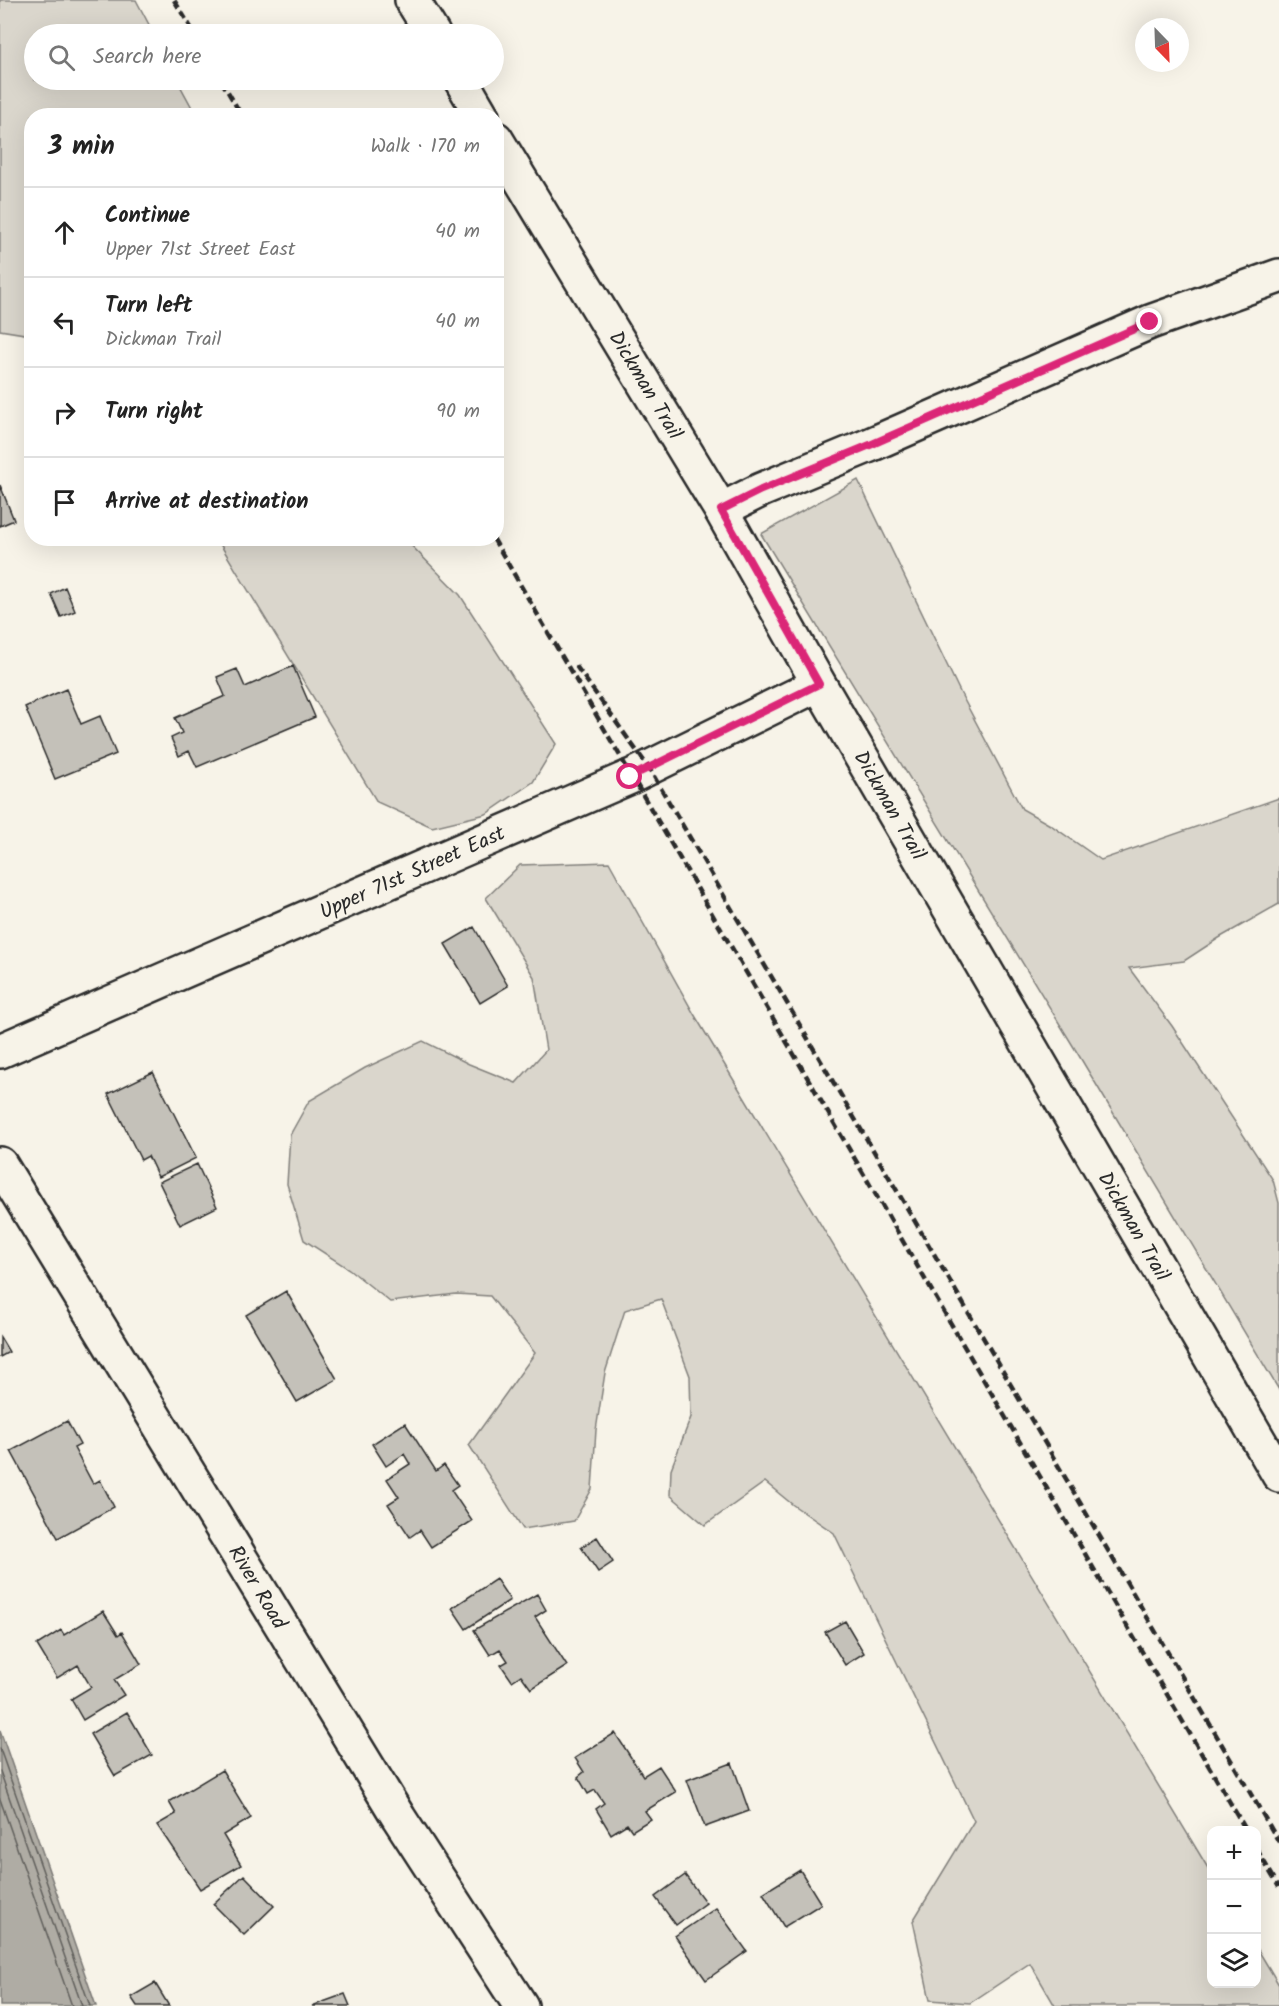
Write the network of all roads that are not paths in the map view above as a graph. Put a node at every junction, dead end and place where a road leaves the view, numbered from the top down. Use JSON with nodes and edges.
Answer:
{"nodes":[{"id":1,"x":412,"y":0,"type":"edge"},
{"id":2,"x":427,"y":24,"type":"edge"},
{"id":3,"x":466,"y":90,"type":"edge"},
{"id":4,"x":477,"y":108,"type":"edge"},
{"id":5,"x":504,"y":152,"type":"edge"},
{"id":6,"x":1279,"y":276,"type":"edge"},
{"id":7,"x":721,"y":510,"type":"junction"},
{"id":8,"x":819,"y":684,"type":"junction"},
{"id":9,"x":0,"y":1051,"type":"edge"},
{"id":10,"x":0,"y":1164,"type":"edge"},
{"id":11,"x":1279,"y":1474,"type":"edge"},
{"id":12,"x":521,"y":2006,"type":"edge"}],
"edges":[{"from":1,"to":2,"type":"street"},
{"from":3,"to":4,"type":"street"},
{"from":5,"to":7,"type":"street","name":"Dickman Trail"},
{"from":6,"to":7,"type":"street"},
{"from":7,"to":8,"type":"street","name":"Dickman Trail"},
{"from":8,"to":9,"type":"street","name":"Upper 71st Street East"},
{"from":8,"to":11,"type":"street","name":"Dickman Trail"},
{"from":10,"to":12,"type":"street","name":"River Road"}]}
